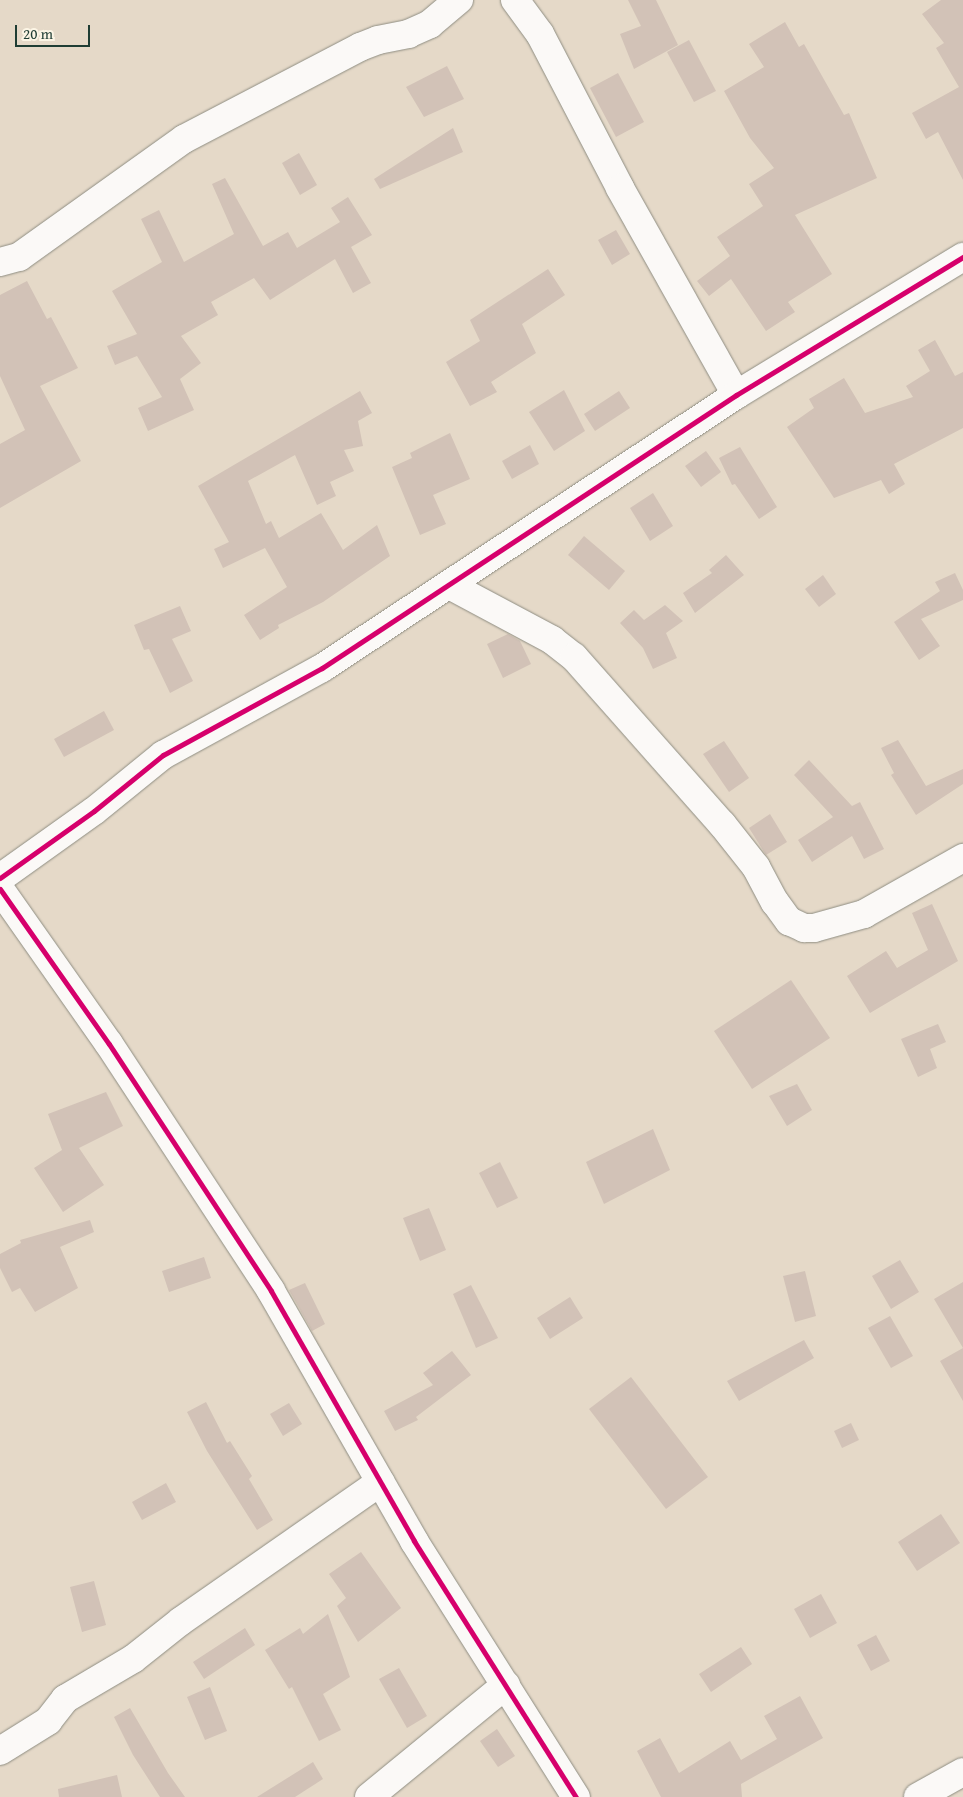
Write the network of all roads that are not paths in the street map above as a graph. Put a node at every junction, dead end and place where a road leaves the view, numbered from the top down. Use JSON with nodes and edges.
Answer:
{"nodes":[{"id":1,"x":458,"y":0,"type":"edge"},
{"id":2,"x":515,"y":0,"type":"edge"},
{"id":3,"x":963,"y":257,"type":"edge"},
{"id":4,"x":0,"y":262,"type":"edge"},
{"id":5,"x":736,"y":395,"type":"junction"},
{"id":6,"x":451,"y":586,"type":"junction"},
{"id":7,"x":963,"y":858,"type":"edge"},
{"id":8,"x":0,"y":878,"type":"edge"},
{"id":9,"x":0,"y":889,"type":"edge"},
{"id":10,"x":380,"y":1482,"type":"junction"},
{"id":11,"x":506,"y":1686,"type":"junction"},
{"id":12,"x":0,"y":1751,"type":"edge"},
{"id":13,"x":963,"y":1772,"type":"edge"},
{"id":14,"x":369,"y":1797,"type":"edge"},
{"id":15,"x":576,"y":1797,"type":"edge"},
{"id":16,"x":918,"y":1797,"type":"edge"}],
"edges":[{"from":1,"to":4,"type":"street"},
{"from":2,"to":5,"type":"street"},
{"from":3,"to":5,"type":"street"},
{"from":5,"to":6,"type":"street"},
{"from":6,"to":7,"type":"street"},
{"from":6,"to":8,"type":"street"},
{"from":9,"to":10,"type":"street"},
{"from":10,"to":11,"type":"street"},
{"from":10,"to":12,"type":"street"},
{"from":11,"to":14,"type":"street"},
{"from":11,"to":15,"type":"street"},
{"from":13,"to":16,"type":"street"}]}
